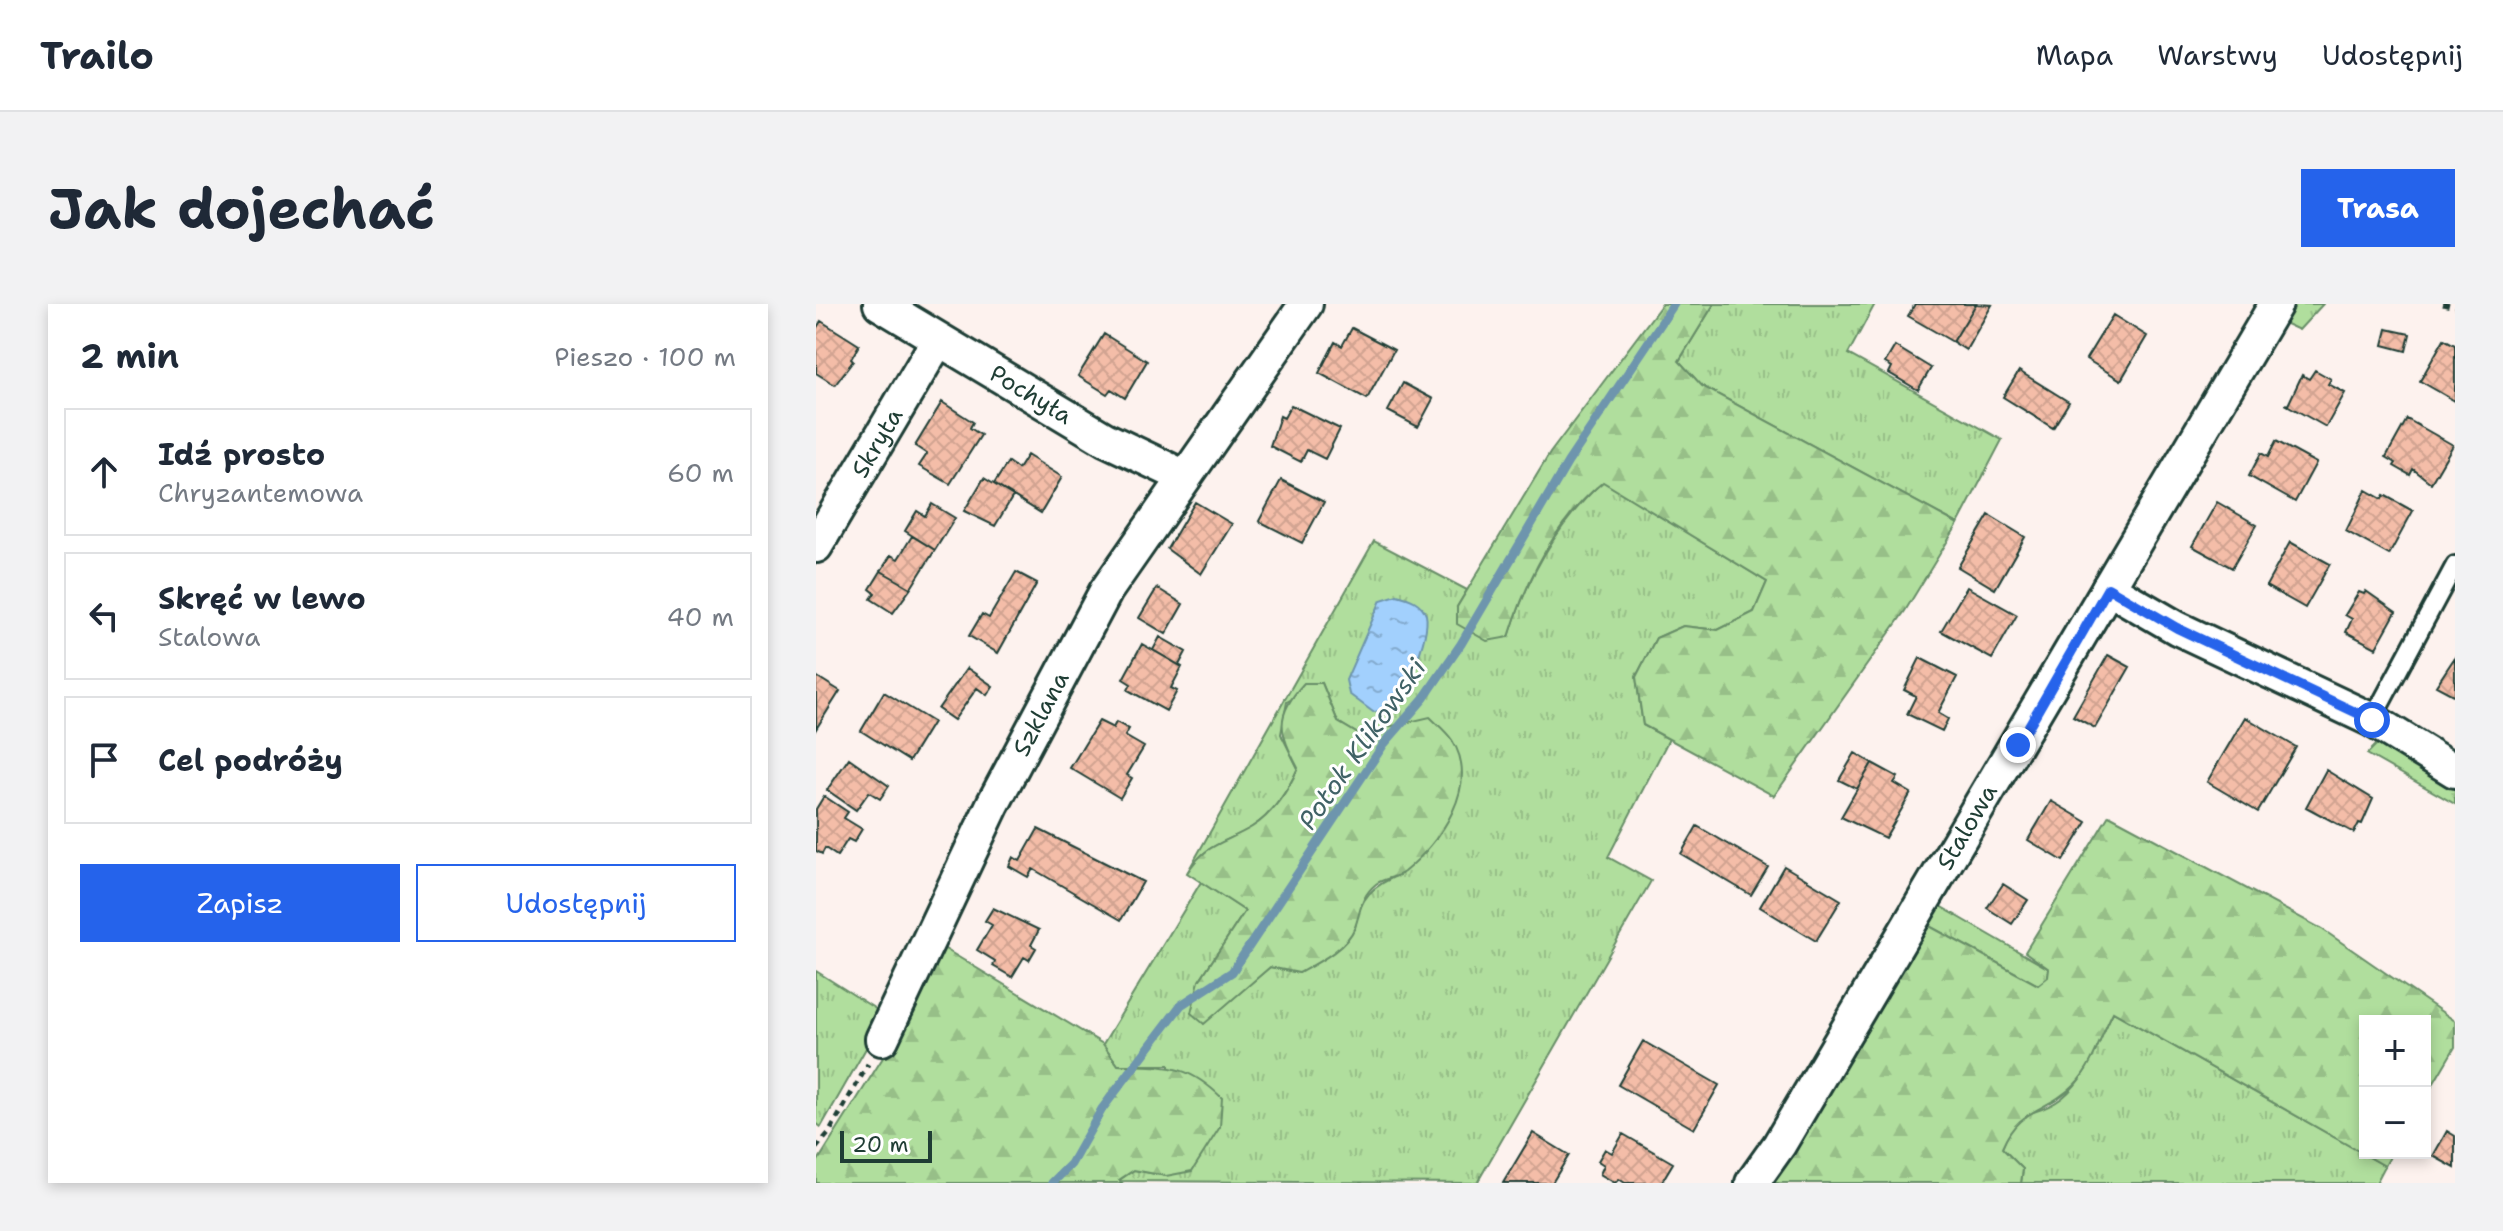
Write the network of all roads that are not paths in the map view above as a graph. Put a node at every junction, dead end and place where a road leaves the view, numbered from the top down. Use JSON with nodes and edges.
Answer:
{"nodes":[{"id":1,"x":880,"y":304,"type":"edge"},
{"id":2,"x":1306,"y":304,"type":"edge"},
{"id":3,"x":2276,"y":304,"type":"edge"},
{"id":4,"x":938,"y":340,"type":"junction"},
{"id":5,"x":1185,"y":477,"type":"junction"},
{"id":6,"x":816,"y":546,"type":"edge"},
{"id":7,"x":2455,"y":565,"type":"edge"},
{"id":8,"x":2108,"y":588,"type":"junction"},
{"id":9,"x":2372,"y":720,"type":"junction"},
{"id":10,"x":2455,"y":771,"type":"edge"},
{"id":11,"x":882,"y":1039,"type":"road end"},
{"id":12,"x":1752,"y":1183,"type":"edge"}],
"edges":[{"from":1,"to":4,"type":"street","name":"Pochyła"},
{"from":2,"to":5,"type":"street","name":"Szklana"},
{"from":3,"to":8,"type":"street","name":"Stalowa"},
{"from":4,"to":5,"type":"street","name":"Pochyła"},
{"from":4,"to":6,"type":"street","name":"Skryta"},
{"from":5,"to":11,"type":"street","name":"Szklana"},
{"from":7,"to":9,"type":"lane"},
{"from":8,"to":9,"type":"street"},
{"from":8,"to":12,"type":"street","name":"Stalowa"},
{"from":9,"to":10,"type":"street"}]}
